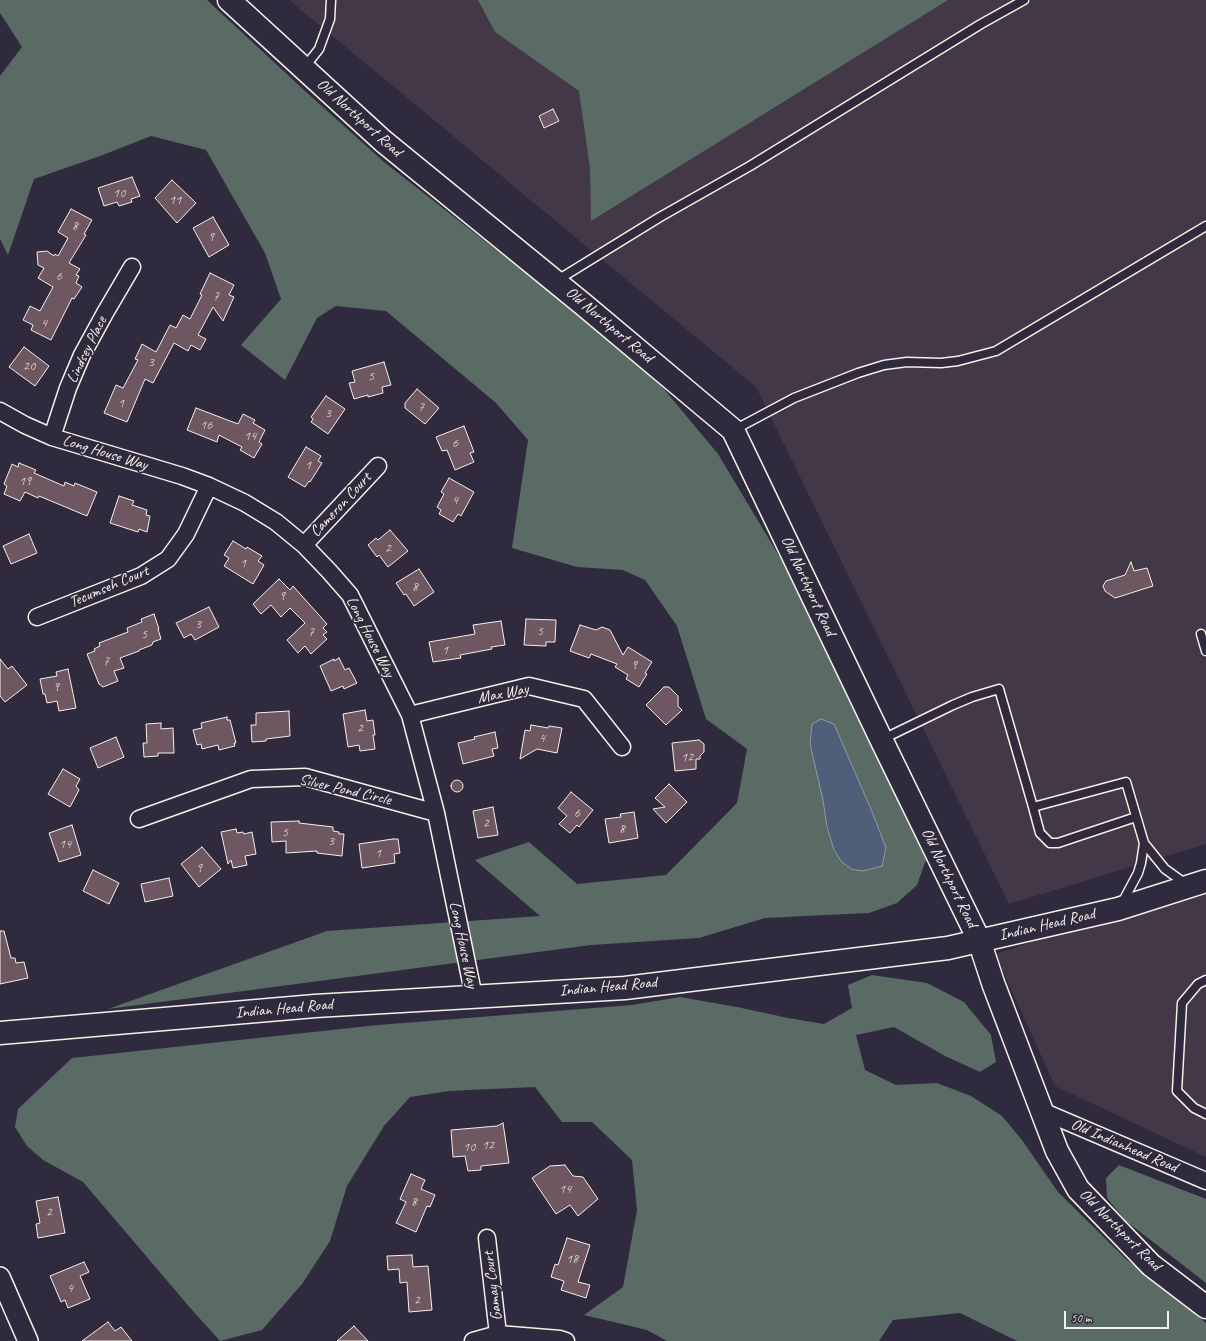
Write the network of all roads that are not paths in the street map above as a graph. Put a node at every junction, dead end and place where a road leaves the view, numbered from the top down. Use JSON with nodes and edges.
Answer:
{"nodes":[{"id":1,"x":229,"y":0,"type":"edge"},
{"id":2,"x":331,"y":0,"type":"edge"},
{"id":3,"x":1024,"y":0,"type":"edge"},
{"id":4,"x":304,"y":68,"type":"junction"},
{"id":5,"x":1206,"y":226,"type":"edge"},
{"id":6,"x":132,"y":267,"type":"dead end"},
{"id":7,"x":555,"y":281,"type":"junction"},
{"id":8,"x":0,"y":411,"type":"edge"},
{"id":9,"x":733,"y":430,"type":"junction"},
{"id":10,"x":52,"y":437,"type":"junction"},
{"id":11,"x":378,"y":466,"type":"dead end"},
{"id":12,"x":209,"y":486,"type":"junction"},
{"id":13,"x":304,"y":545,"type":"junction"},
{"id":14,"x":37,"y":617,"type":"dead end"},
{"id":15,"x":1201,"y":634,"type":"dead end"},
{"id":16,"x":1206,"y":651,"type":"edge"},
{"id":17,"x":410,"y":715,"type":"junction"},
{"id":18,"x":881,"y":739,"type":"junction"},
{"id":19,"x":622,"y":747,"type":"dead end"},
{"id":20,"x":1034,"y":808,"type":"junction"},
{"id":21,"x":436,"y":813,"type":"junction"},
{"id":22,"x":1136,"y":817,"type":"junction"},
{"id":23,"x":139,"y":819,"type":"dead end"},
{"id":24,"x":1144,"y":843,"type":"junction"},
{"id":25,"x":1198,"y":884,"type":"edge"},
{"id":26,"x":1118,"y":909,"type":"junction"},
{"id":27,"x":979,"y":940,"type":"junction"},
{"id":28,"x":1206,"y":980,"type":"edge"},
{"id":29,"x":474,"y":997,"type":"junction"},
{"id":30,"x":0,"y":1033,"type":"edge"},
{"id":31,"x":1042,"y":1111,"type":"junction"},
{"id":32,"x":1206,"y":1114,"type":"edge"},
{"id":33,"x":1206,"y":1181,"type":"edge"},
{"id":34,"x":487,"y":1238,"type":"dead end"},
{"id":35,"x":0,"y":1277,"type":"edge"},
{"id":36,"x":1206,"y":1308,"type":"edge"},
{"id":37,"x":498,"y":1334,"type":"junction"},
{"id":38,"x":28,"y":1341,"type":"edge"},
{"id":39,"x":473,"y":1341,"type":"edge"},
{"id":40,"x":566,"y":1341,"type":"edge"}],
"edges":[{"from":1,"to":4,"type":"main road","name":"Old Northport Road"},
{"from":2,"to":4,"type":"lane"},
{"from":3,"to":7,"type":"lane"},
{"from":4,"to":7,"type":"main road","name":"Old Northport Road"},
{"from":5,"to":9,"type":"lane"},
{"from":6,"to":10,"type":"street","name":"Lindsey Place"},
{"from":7,"to":9,"type":"main road","name":"Old Northport Road"},
{"from":8,"to":10,"type":"street","name":"Long House Way"},
{"from":9,"to":18,"type":"main road","name":"Old Northport Road"},
{"from":10,"to":12,"type":"street","name":"Long House Way"},
{"from":11,"to":13,"type":"street","name":"Cameron Court"},
{"from":12,"to":13,"type":"street","name":"Long House Way"},
{"from":12,"to":14,"type":"street","name":"Tecumseh Court"},
{"from":13,"to":17,"type":"street","name":"Long House Way"},
{"from":15,"to":16,"type":"lane"},
{"from":17,"to":19,"type":"street","name":"Max Way"},
{"from":17,"to":21,"type":"street","name":"Long House Way"},
{"from":18,"to":20,"type":"lane"},
{"from":18,"to":27,"type":"main road","name":"Old Northport Road"},
{"from":20,"to":22,"type":"lane"},
{"from":20,"to":22,"type":"lane"},
{"from":21,"to":23,"type":"street","name":"Silver Pond Circle"},
{"from":21,"to":29,"type":"street","name":"Long House Way"},
{"from":22,"to":24,"type":"lane"},
{"from":24,"to":25,"type":"lane"},
{"from":24,"to":26,"type":"lane"},
{"from":25,"to":26,"type":"main road","name":"Indian Head Road"},
{"from":26,"to":27,"type":"main road","name":"Indian Head Road"},
{"from":27,"to":29,"type":"main road","name":"Indian Head Road"},
{"from":27,"to":31,"type":"main road","name":"Old Northport Road"},
{"from":28,"to":32,"type":"lane"},
{"from":29,"to":30,"type":"main road","name":"Indian Head Road"},
{"from":31,"to":33,"type":"street","name":"Old Indianhead Road"},
{"from":31,"to":36,"type":"main road","name":"Old Northport Road"},
{"from":34,"to":37,"type":"street","name":"Gamay Court"},
{"from":35,"to":38,"type":"street"},
{"from":37,"to":39,"type":"street"},
{"from":37,"to":40,"type":"street"}]}
